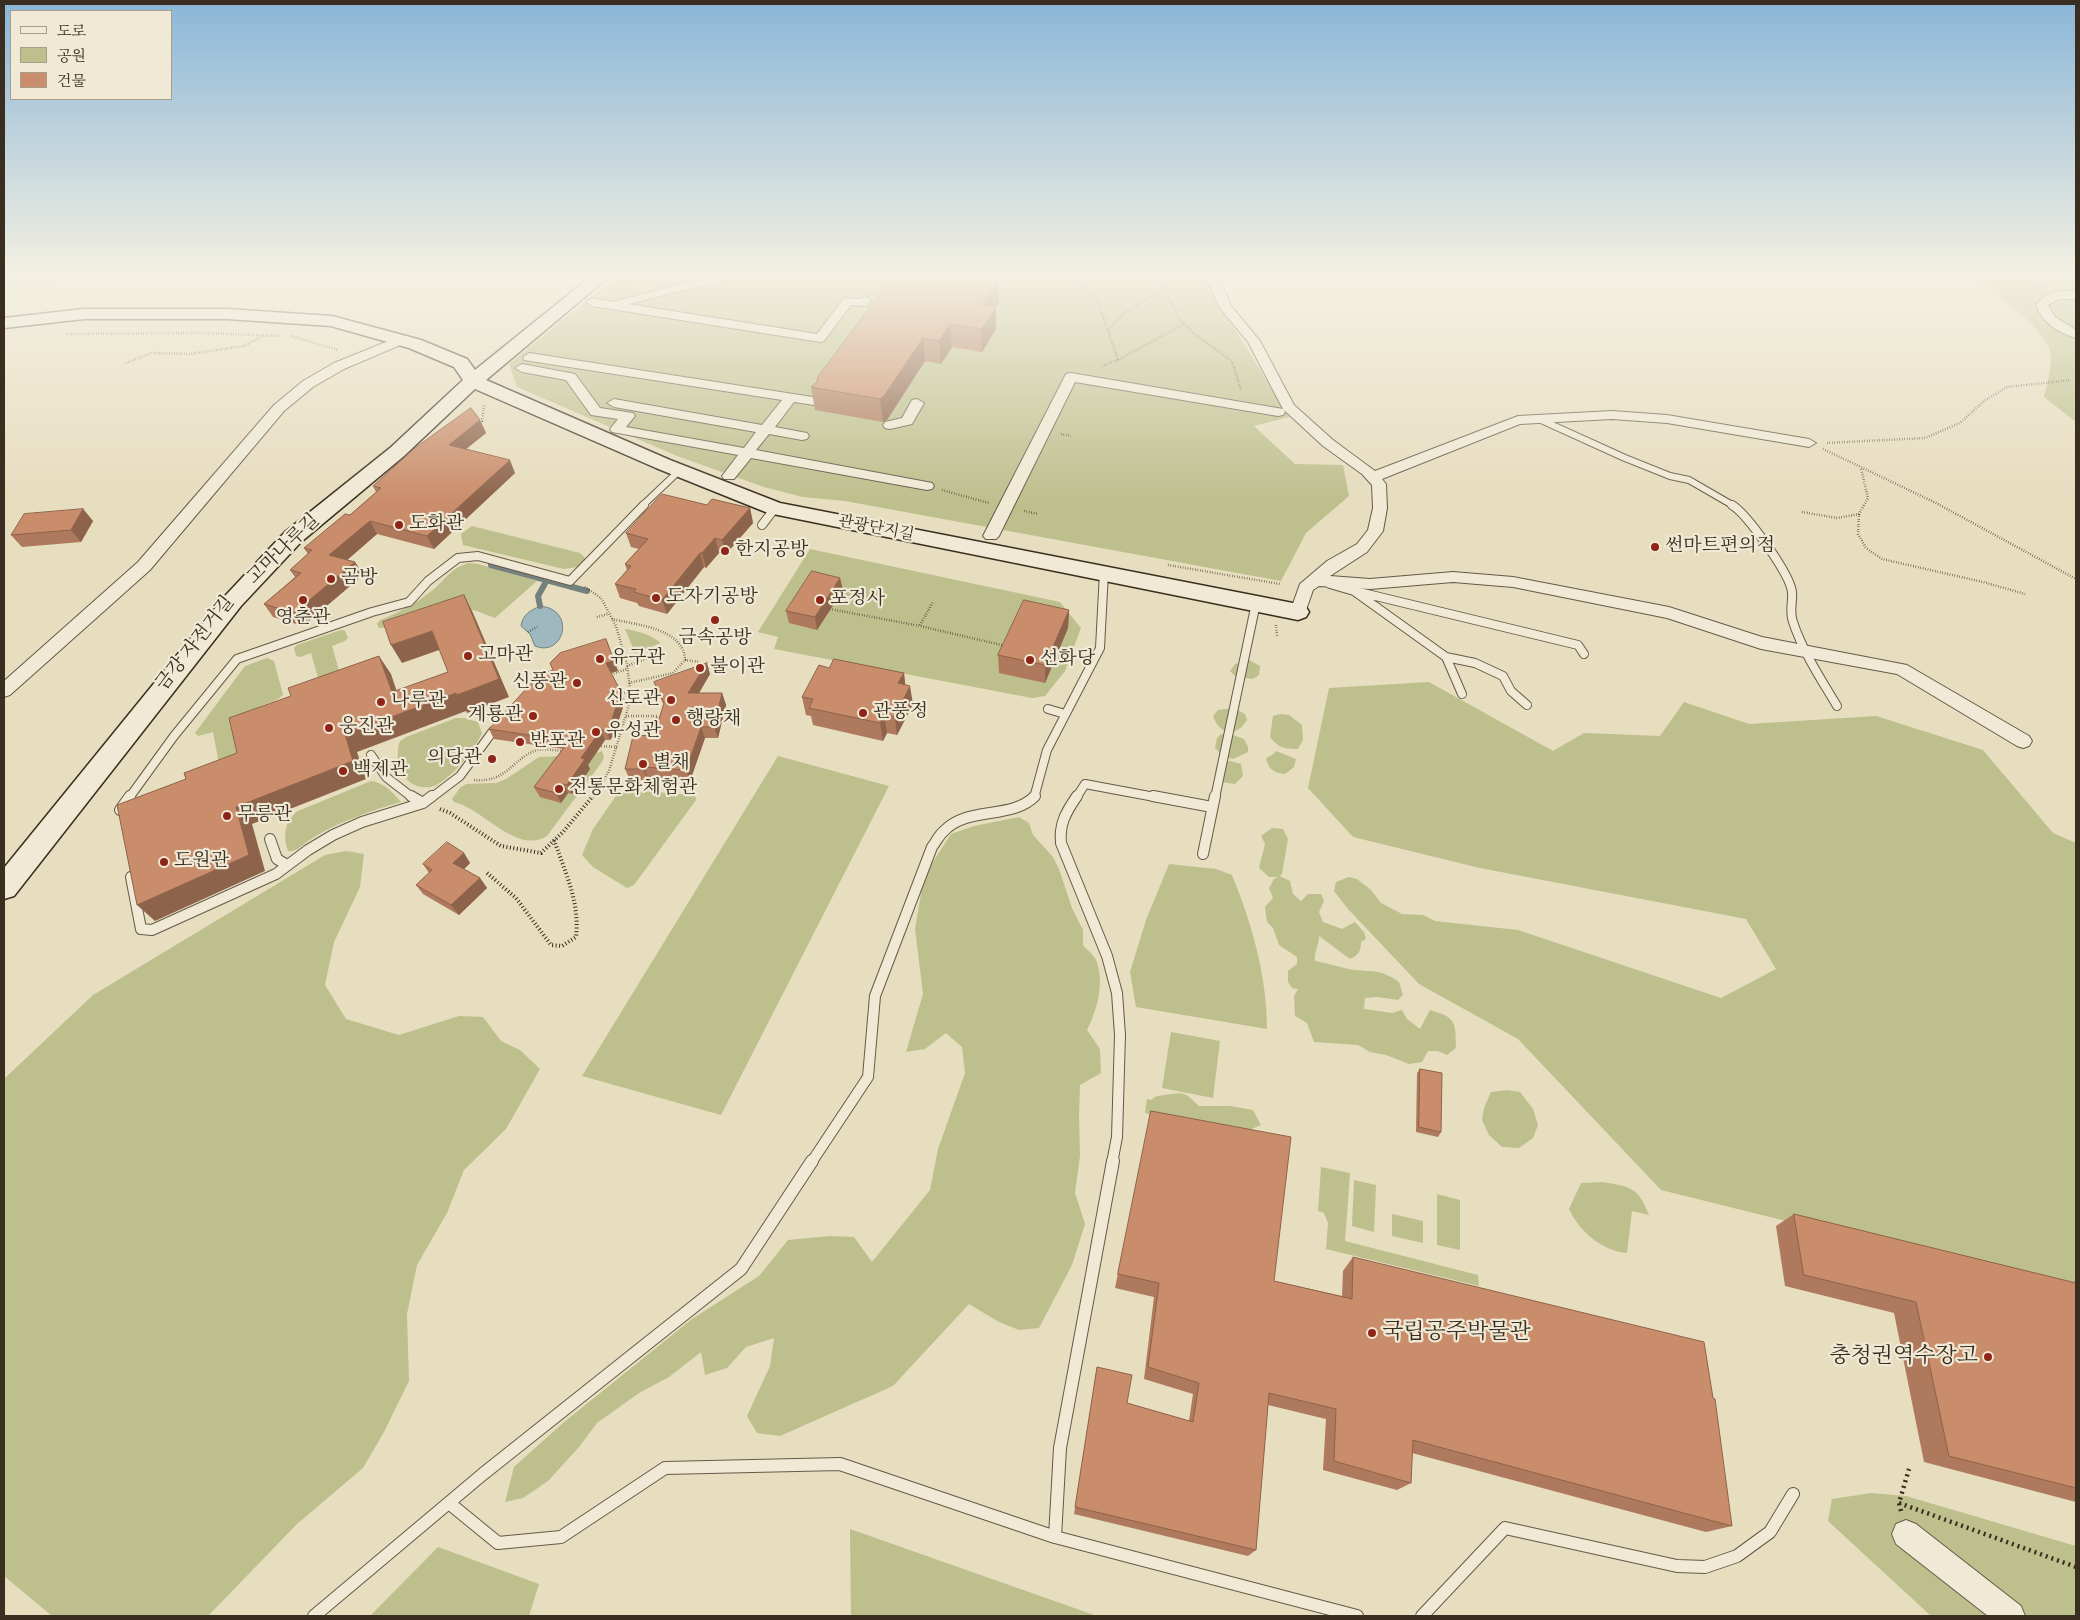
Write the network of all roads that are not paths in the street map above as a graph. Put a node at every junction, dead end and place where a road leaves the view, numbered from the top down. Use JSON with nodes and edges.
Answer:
{"nodes":[{"id":1,"x":378,"y":350,"type":"edge"},
{"id":2,"x":426,"y":350,"type":"edge"},
{"id":3,"x":516,"y":350,"type":"edge"},
{"id":4,"x":1258,"y":350,"type":"edge"},
{"id":5,"x":473,"y":381,"type":"junction"},
{"id":6,"x":790,"y":397,"type":"junction"},
{"id":7,"x":586,"y":398,"type":"junction"},
{"id":8,"x":814,"y":400,"type":"edge"},
{"id":9,"x":917,"y":402,"type":"dead end"},
{"id":10,"x":1278,"y":412,"type":"dead end"},
{"id":11,"x":1539,"y":419,"type":"junction"},
{"id":12,"x":890,"y":426,"type":"dead end"},
{"id":13,"x":766,"y":429,"type":"junction"},
{"id":14,"x":802,"y":436,"type":"dead end"},
{"id":15,"x":1808,"y":443,"type":"road end"},
{"id":16,"x":747,"y":453,"type":"junction"},
{"id":17,"x":680,"y":470,"type":"junction"},
{"id":18,"x":729,"y":476,"type":"dead end"},
{"id":19,"x":1373,"y":477,"type":"junction"},
{"id":20,"x":927,"y":486,"type":"road end"},
{"id":21,"x":775,"y":508,"type":"junction"},
{"id":22,"x":762,"y":525,"type":"dead end"},
{"id":23,"x":991,"y":536,"type":"dead end"},
{"id":24,"x":1104,"y":572,"type":"junction"},
{"id":25,"x":1316,"y":580,"type":"junction"},
{"id":26,"x":1354,"y":591,"type":"junction"},
{"id":27,"x":1256,"y":603,"type":"junction"},
{"id":28,"x":1298,"y":612,"type":"joint"},
{"id":29,"x":1806,"y":652,"type":"junction"},
{"id":30,"x":1584,"y":654,"type":"dead end"},
{"id":31,"x":1446,"y":657,"type":"junction"},
{"id":32,"x":4,"y":690,"type":"edge"},
{"id":33,"x":1462,"y":694,"type":"dead end"},
{"id":34,"x":1527,"y":705,"type":"dead end"},
{"id":35,"x":1837,"y":706,"type":"dead end"},
{"id":36,"x":1048,"y":708,"type":"dead end"},
{"id":37,"x":1065,"y":714,"type":"junction"},
{"id":38,"x":493,"y":731,"type":"edge"},
{"id":39,"x":2023,"y":741,"type":"dead end"},
{"id":40,"x":371,"y":755,"type":"dead end"},
{"id":41,"x":423,"y":802,"type":"junction"},
{"id":42,"x":1212,"y":807,"type":"junction"},
{"id":43,"x":121,"y":820,"type":"edge"},
{"id":44,"x":270,"y":839,"type":"dead end"},
{"id":45,"x":1203,"y":854,"type":"dead end"},
{"id":46,"x":287,"y":865,"type":"junction"},
{"id":47,"x":129,"y":866,"type":"edge"},
{"id":48,"x":7,"y":879,"type":"edge"},
{"id":49,"x":1792,"y":1494,"type":"dead end"},
{"id":50,"x":449,"y":1503,"type":"junction"},
{"id":51,"x":1906,"y":1534,"type":"dead end"},
{"id":52,"x":1054,"y":1537,"type":"junction"},
{"id":53,"x":314,"y":1616,"type":"edge"},
{"id":54,"x":1357,"y":1616,"type":"edge"},
{"id":55,"x":1422,"y":1616,"type":"edge"},
{"id":56,"x":2011,"y":1616,"type":"edge"}],
"edges":[{"from":1,"to":32,"type":"street"},
{"from":2,"to":5,"type":"main road"},
{"from":3,"to":5,"type":"main road","name":"고마나루길"},
{"from":4,"to":19,"type":"street"},
{"from":5,"to":17,"type":"main road","name":"관광단지길"},
{"from":5,"to":48,"type":"main road","name":"고마나루길"},
{"from":6,"to":7,"type":"street"},
{"from":6,"to":8,"type":"street"},
{"from":6,"to":13,"type":"street"},
{"from":7,"to":13,"type":"street"},
{"from":7,"to":16,"type":"street"},
{"from":9,"to":12,"type":"street"},
{"from":10,"to":23,"type":"street"},
{"from":11,"to":15,"type":"street"},
{"from":11,"to":19,"type":"street"},
{"from":11,"to":29,"type":"lane"},
{"from":13,"to":14,"type":"street"},
{"from":13,"to":16,"type":"street"},
{"from":16,"to":18,"type":"street"},
{"from":16,"to":20,"type":"street"},
{"from":17,"to":21,"type":"main road","name":"관광단지길"},
{"from":17,"to":43,"type":"lane"},
{"from":19,"to":25,"type":"street"},
{"from":21,"to":22,"type":"lane"},
{"from":21,"to":24,"type":"main road","name":"관광단지길"},
{"from":24,"to":27,"type":"main road","name":"관광단지길"},
{"from":24,"to":37,"type":"lane"},
{"from":25,"to":26,"type":"lane"},
{"from":25,"to":28,"type":"street"},
{"from":25,"to":29,"type":"street"},
{"from":26,"to":30,"type":"lane"},
{"from":26,"to":31,"type":"lane"},
{"from":27,"to":28,"type":"main road","name":"관광단지길"},
{"from":27,"to":42,"type":"lane"},
{"from":29,"to":35,"type":"lane"},
{"from":29,"to":39,"type":"street"},
{"from":31,"to":33,"type":"lane"},
{"from":31,"to":34,"type":"lane"},
{"from":36,"to":37,"type":"lane"},
{"from":37,"to":50,"type":"lane"},
{"from":38,"to":41,"type":"lane"},
{"from":40,"to":41,"type":"lane"},
{"from":41,"to":46,"type":"lane"},
{"from":42,"to":45,"type":"lane"},
{"from":42,"to":52,"type":"lane"},
{"from":44,"to":46,"type":"lane"},
{"from":46,"to":47,"type":"lane"},
{"from":49,"to":55,"type":"lane"},
{"from":50,"to":52,"type":"lane"},
{"from":50,"to":53,"type":"lane"},
{"from":51,"to":56,"type":"street"},
{"from":52,"to":54,"type":"lane"}]}
